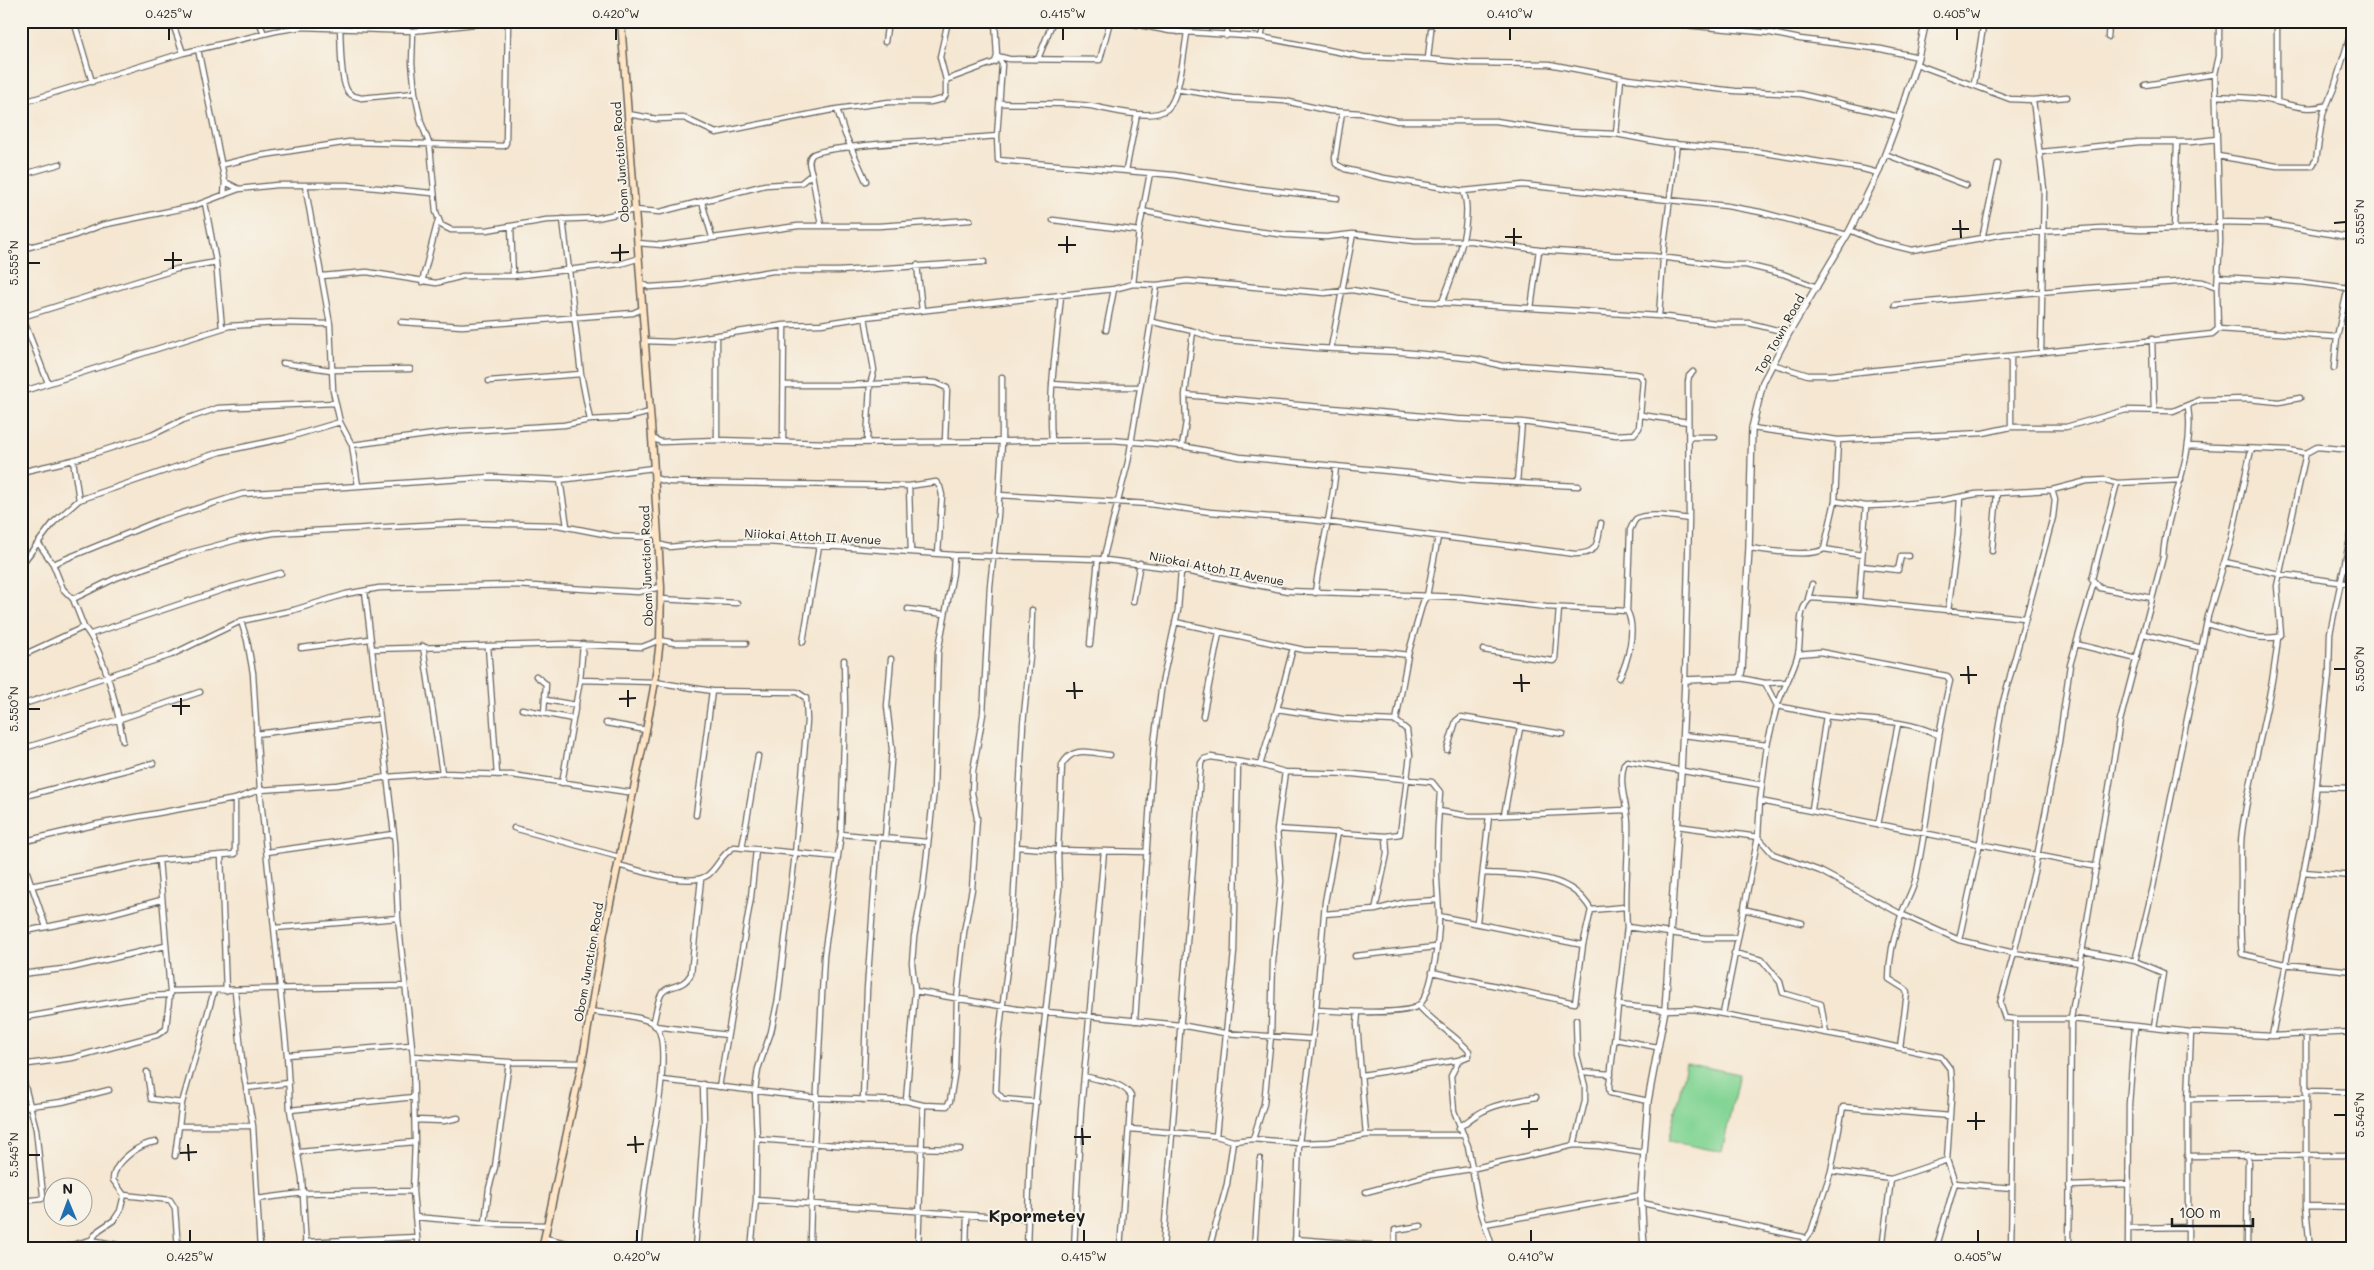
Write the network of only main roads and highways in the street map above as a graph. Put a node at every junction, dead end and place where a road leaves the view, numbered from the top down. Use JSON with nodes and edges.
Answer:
{"nodes":[{"id":1,"x":621,"y":21,"type":"edge"},
{"id":2,"x":542,"y":1249,"type":"edge"}],
"edges":[{"from":1,"to":2,"type":"main road","name":"Obom Junction Road"}]}
